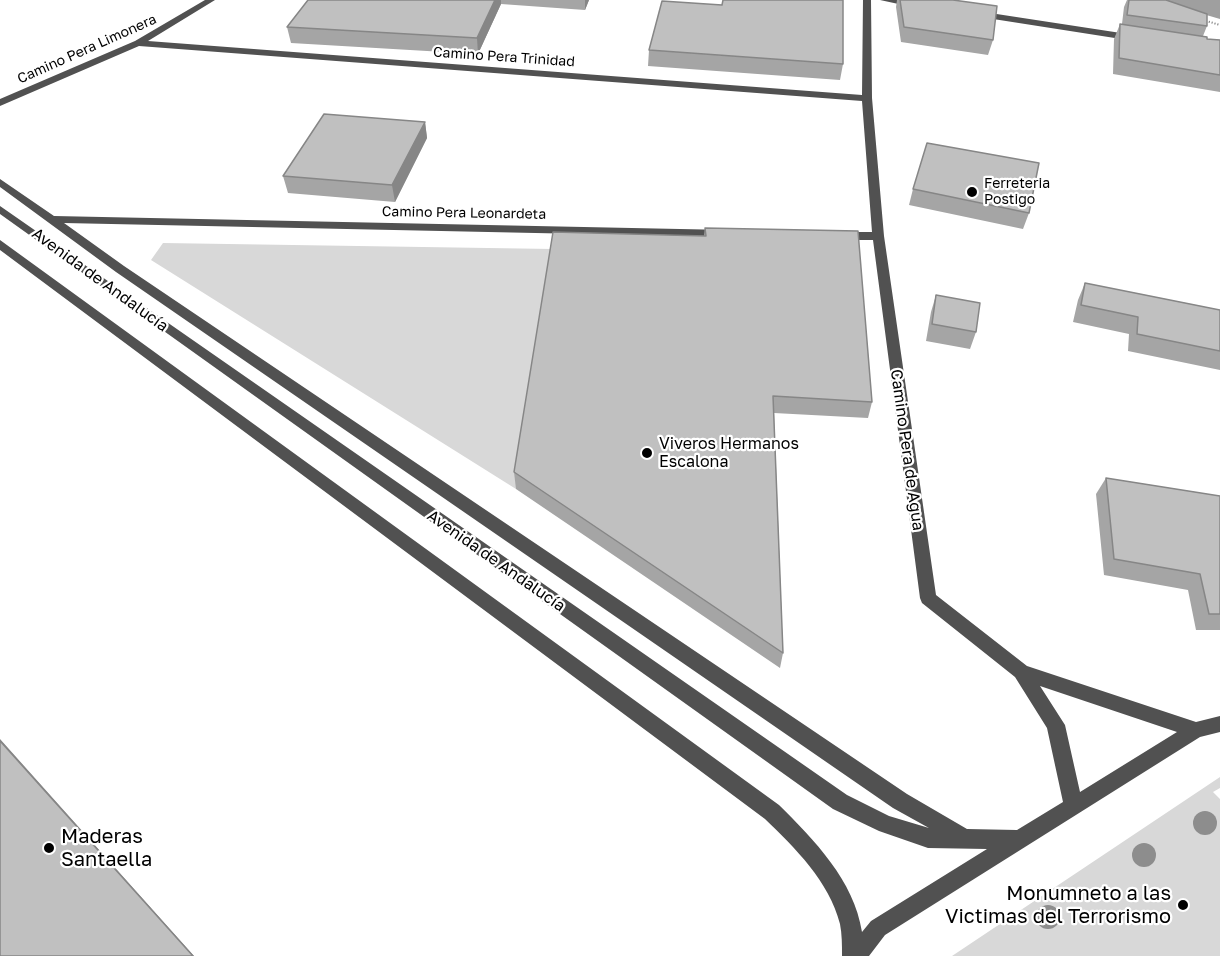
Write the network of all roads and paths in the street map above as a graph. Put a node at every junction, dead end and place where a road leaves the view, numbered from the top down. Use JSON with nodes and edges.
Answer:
{"nodes":[{"id":1,"x":211,"y":0,"type":"edge"},
{"id":2,"x":867,"y":0,"type":"edge"},
{"id":3,"x":884,"y":0,"type":"edge"},
{"id":4,"x":931,"y":7,"type":"edge"},
{"id":5,"x":965,"y":12,"type":"edge"},
{"id":6,"x":1201,"y":19,"type":"edge"},
{"id":7,"x":1220,"y":25,"type":"edge"},
{"id":8,"x":1139,"y":38,"type":"edge"},
{"id":9,"x":138,"y":43,"type":"junction"},
{"id":10,"x":867,"y":98,"type":"junction"},
{"id":11,"x":1,"y":102,"type":"edge"},
{"id":12,"x":0,"y":182,"type":"edge"},
{"id":13,"x":0,"y":209,"type":"edge"},
{"id":14,"x":49,"y":219,"type":"junction"},
{"id":15,"x":736,"y":233,"type":"edge"},
{"id":16,"x":831,"y":235,"type":"edge"},
{"id":17,"x":878,"y":236,"type":"junction"},
{"id":18,"x":0,"y":244,"type":"edge"},
{"id":19,"x":1021,"y":672,"type":"junction"},
{"id":20,"x":1220,"y":724,"type":"edge"},
{"id":21,"x":1196,"y":730,"type":"junction"},
{"id":22,"x":1074,"y":807,"type":"junction"},
{"id":23,"x":965,"y":838,"type":"junction"},
{"id":24,"x":1022,"y":840,"type":"junction"},
{"id":25,"x":854,"y":956,"type":"edge"}],
"edges":[{"from":1,"to":9,"type":"street","name":"Camino Pera Limonera"},
{"from":2,"to":10,"type":"street","name":"Camino Pera de Agua"},
{"from":3,"to":4,"type":"street"},
{"from":5,"to":8,"type":"street"},
{"from":6,"to":7,"type":"path"},
{"from":9,"to":10,"type":"street","name":"Camino Pera Trinidad"},
{"from":9,"to":11,"type":"street","name":"Camino Pera Limonera"},
{"from":10,"to":17,"type":"street","name":"Camino Pera de Agua"},
{"from":12,"to":14,"type":"street"},
{"from":13,"to":23,"type":"street","name":"Avenida de Andalucía"},
{"from":14,"to":15,"type":"street","name":"Camino Pera Leonardeta"},
{"from":14,"to":23,"type":"street"},
{"from":16,"to":17,"type":"street"},
{"from":17,"to":19,"type":"street","name":"Camino Pera de Agua"},
{"from":18,"to":25,"type":"street","name":"Avenida de Andalucía"},
{"from":19,"to":21,"type":"street","name":"Camino Pera de Agua"},
{"from":19,"to":22,"type":"street"},
{"from":20,"to":21,"type":"street"},
{"from":21,"to":22,"type":"street"},
{"from":22,"to":24,"type":"street"},
{"from":23,"to":24,"type":"street","name":"Avenida de Andalucía"},
{"from":24,"to":25,"type":"street"}]}
